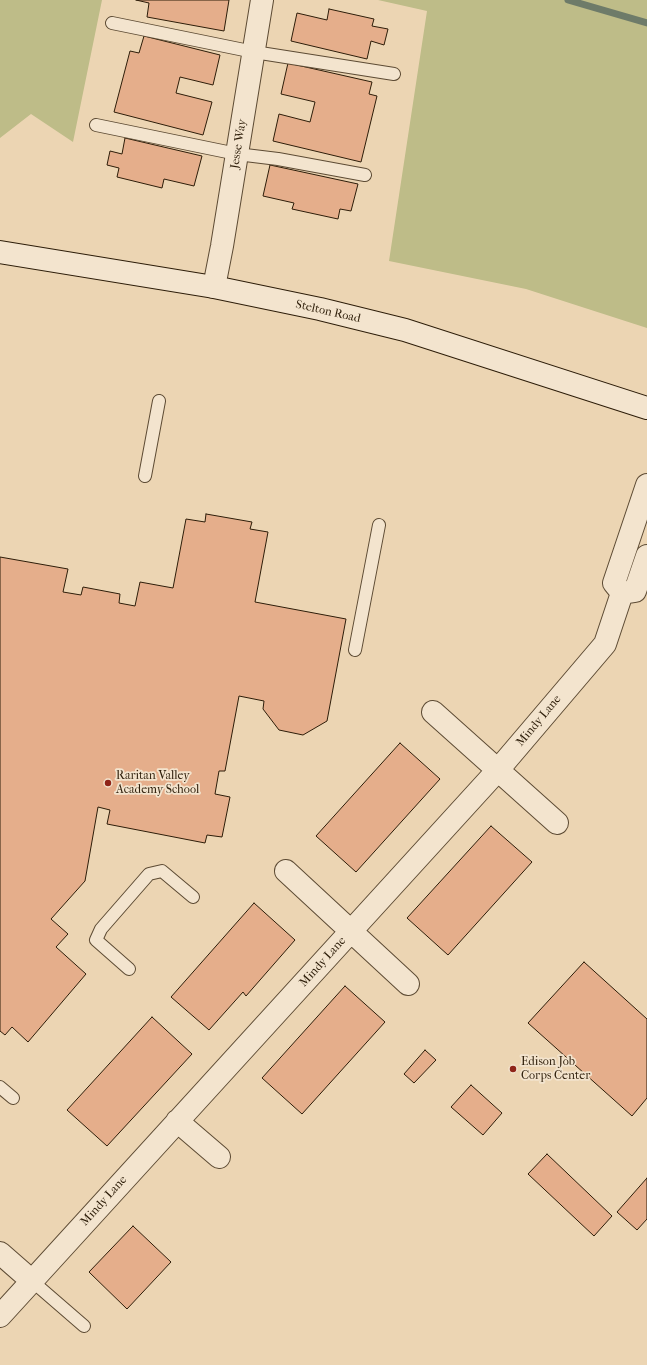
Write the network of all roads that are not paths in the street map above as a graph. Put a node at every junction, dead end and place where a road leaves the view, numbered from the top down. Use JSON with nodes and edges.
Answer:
{"nodes":[{"id":1,"x":262,"y":0,"type":"edge"},
{"id":2,"x":112,"y":23,"type":"dead end"},
{"id":3,"x":254,"y":52,"type":"junction"},
{"id":4,"x":394,"y":74,"type":"dead end"},
{"id":5,"x":96,"y":124,"type":"dead end"},
{"id":6,"x":237,"y":154,"type":"junction"},
{"id":7,"x":365,"y":175,"type":"dead end"},
{"id":8,"x":0,"y":252,"type":"edge"},
{"id":9,"x":214,"y":287,"type":"junction"},
{"id":10,"x":159,"y":401,"type":"dead end"},
{"id":11,"x":647,"y":408,"type":"edge"},
{"id":12,"x":145,"y":476,"type":"dead end"},
{"id":13,"x":647,"y":485,"type":"edge"},
{"id":14,"x":379,"y":525,"type":"dead end"},
{"id":15,"x":647,"y":556,"type":"edge"},
{"id":16,"x":622,"y":593,"type":"junction"},
{"id":17,"x":355,"y":650,"type":"dead end"},
{"id":18,"x":433,"y":712,"type":"dead end"},
{"id":19,"x":497,"y":771,"type":"junction"},
{"id":20,"x":557,"y":823,"type":"dead end"},
{"id":21,"x":286,"y":871,"type":"dead end"},
{"id":22,"x":193,"y":898,"type":"dead end"},
{"id":23,"x":351,"y":930,"type":"junction"},
{"id":24,"x":128,"y":969,"type":"dead end"},
{"id":25,"x":408,"y":984,"type":"dead end"},
{"id":26,"x":0,"y":1086,"type":"edge"},
{"id":27,"x":13,"y":1098,"type":"dead end"},
{"id":28,"x":177,"y":1121,"type":"junction"},
{"id":29,"x":219,"y":1157,"type":"dead end"},
{"id":30,"x":0,"y":1253,"type":"edge"},
{"id":31,"x":32,"y":1281,"type":"junction"},
{"id":32,"x":0,"y":1316,"type":"edge"},
{"id":33,"x":84,"y":1326,"type":"dead end"}],
"edges":[{"from":1,"to":3,"type":"street","name":"Jesse Way"},
{"from":2,"to":3,"type":"lane"},
{"from":3,"to":4,"type":"lane"},
{"from":3,"to":6,"type":"street","name":"Jesse Way"},
{"from":5,"to":6,"type":"lane"},
{"from":6,"to":7,"type":"lane"},
{"from":6,"to":9,"type":"street","name":"Jesse Way"},
{"from":8,"to":9,"type":"street","name":"Stelton Road"},
{"from":9,"to":11,"type":"street","name":"Stelton Road"},
{"from":10,"to":12,"type":"lane"},
{"from":13,"to":16,"type":"street"},
{"from":14,"to":17,"type":"lane"},
{"from":15,"to":16,"type":"street"},
{"from":16,"to":19,"type":"street","name":"Mindy Lane"},
{"from":18,"to":19,"type":"street"},
{"from":19,"to":20,"type":"street"},
{"from":19,"to":23,"type":"street","name":"Mindy Lane"},
{"from":21,"to":23,"type":"street"},
{"from":22,"to":24,"type":"lane"},
{"from":23,"to":25,"type":"street"},
{"from":23,"to":28,"type":"street","name":"Mindy Lane"},
{"from":26,"to":27,"type":"lane"},
{"from":28,"to":29,"type":"street"},
{"from":28,"to":31,"type":"street","name":"Mindy Lane"},
{"from":30,"to":31,"type":"street"},
{"from":31,"to":32,"type":"street","name":"Mindy Lane"},
{"from":31,"to":33,"type":"lane"}]}
